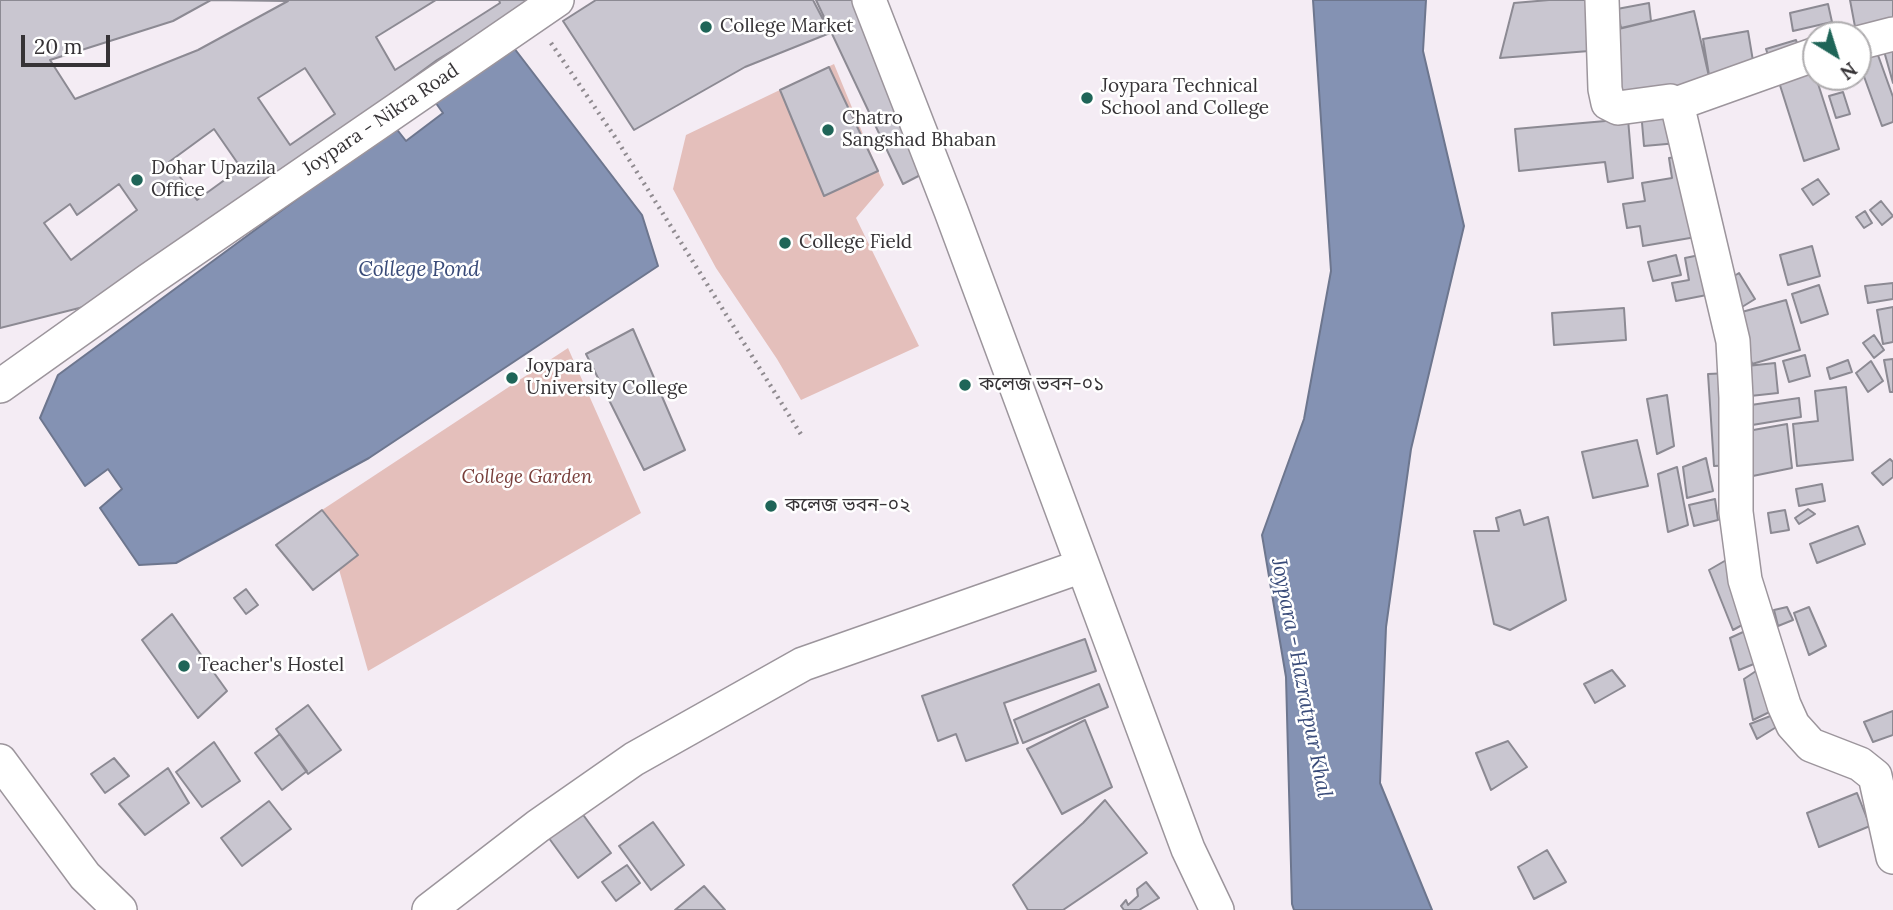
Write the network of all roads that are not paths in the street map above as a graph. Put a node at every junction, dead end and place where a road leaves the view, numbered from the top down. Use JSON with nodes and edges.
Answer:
{"nodes":[{"id":1,"x":869,"y":0,"type":"edge"},
{"id":2,"x":1602,"y":0,"type":"edge"},
{"id":3,"x":545,"y":8,"type":"edge"},
{"id":4,"x":1893,"y":34,"type":"edge"},
{"id":5,"x":1872,"y":39,"type":"edge"},
{"id":6,"x":1802,"y":59,"type":"edge"},
{"id":7,"x":1676,"y":104,"type":"junction"},
{"id":8,"x":0,"y":386,"type":"edge"},
{"id":9,"x":1082,"y":566,"type":"junction"},
{"id":10,"x":0,"y":761,"type":"edge"},
{"id":11,"x":1893,"y":857,"type":"edge"},
{"id":12,"x":120,"y":910,"type":"edge"},
{"id":13,"x":429,"y":910,"type":"edge"},
{"id":14,"x":1217,"y":910,"type":"edge"}],
"edges":[{"from":1,"to":9,"type":"street"},
{"from":2,"to":7,"type":"street"},
{"from":3,"to":8,"type":"street","name":"Joypara - Nikra Road"},
{"from":4,"to":5,"type":"street"},
{"from":6,"to":7,"type":"street"},
{"from":7,"to":11,"type":"street"},
{"from":9,"to":13,"type":"street"},
{"from":9,"to":14,"type":"street"},
{"from":10,"to":12,"type":"street"}]}
